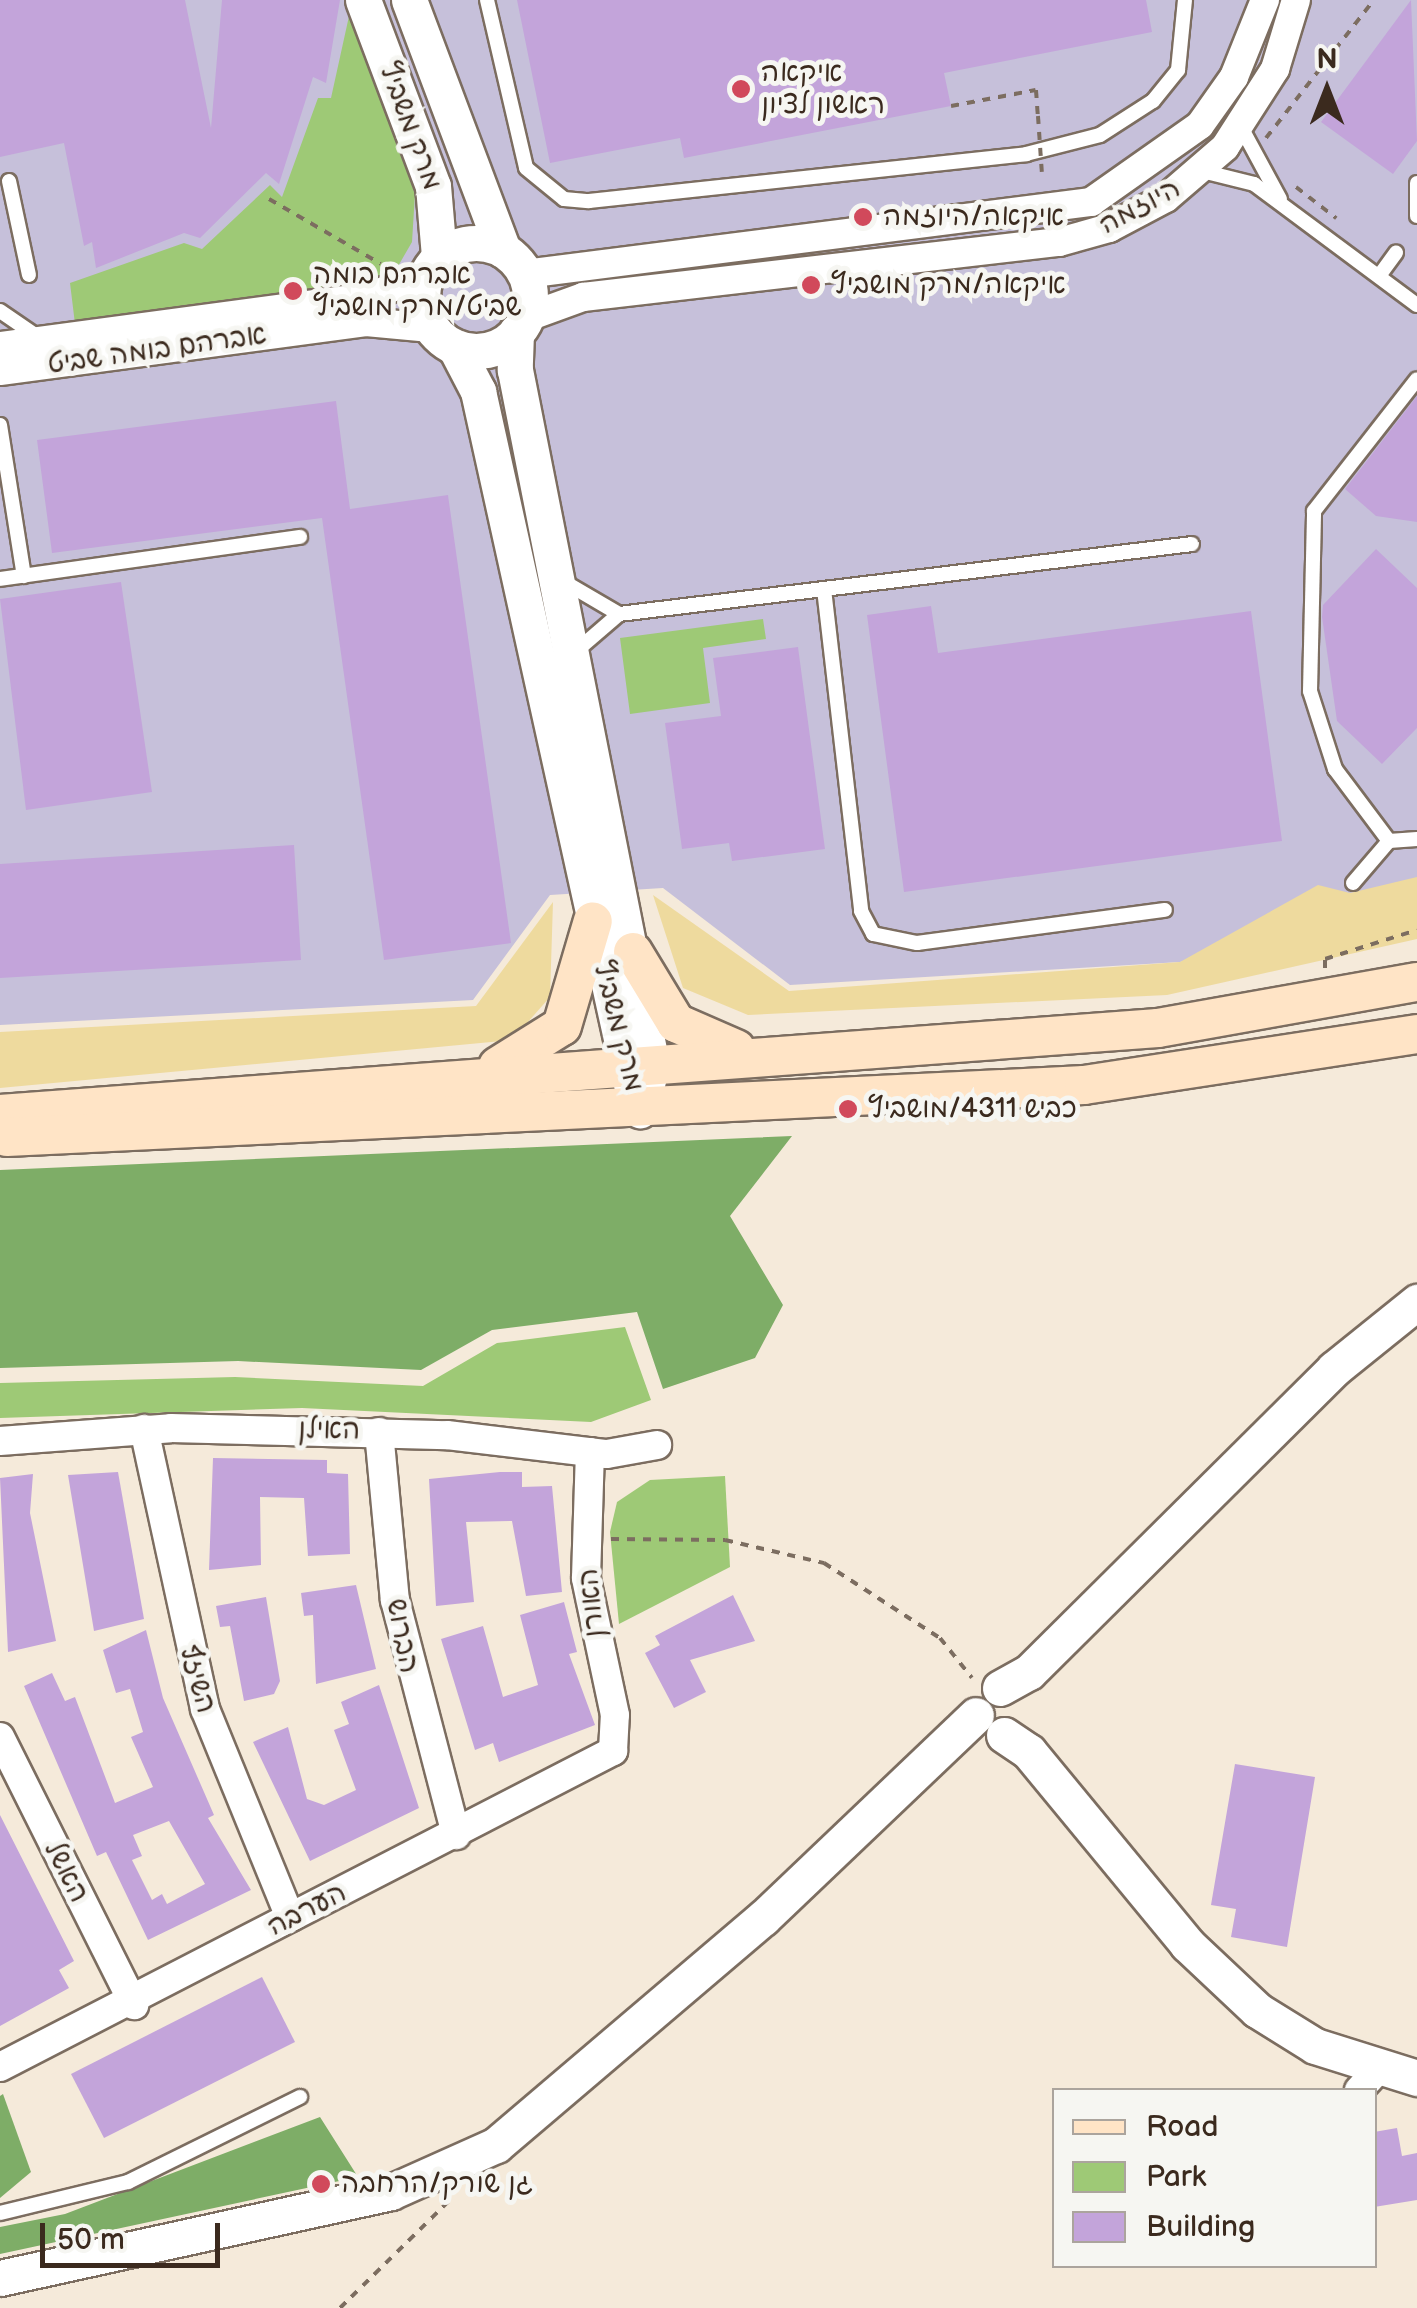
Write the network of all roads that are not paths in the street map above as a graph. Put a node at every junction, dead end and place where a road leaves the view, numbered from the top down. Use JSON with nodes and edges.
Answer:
{"nodes":[{"id":1,"x":363,"y":0,"type":"edge"},
{"id":2,"x":409,"y":0,"type":"edge"},
{"id":3,"x":487,"y":0,"type":"edge"},
{"id":4,"x":1185,"y":0,"type":"edge"},
{"id":5,"x":1265,"y":0,"type":"edge"},
{"id":6,"x":1296,"y":0,"type":"edge"},
{"id":7,"x":1241,"y":128,"type":"junction"},
{"id":8,"x":1202,"y":171,"type":"junction"},
{"id":9,"x":11,"y":180,"type":"edge"},
{"id":10,"x":1417,"y":183,"type":"edge"},
{"id":11,"x":1283,"y":204,"type":"junction"},
{"id":12,"x":1417,"y":216,"type":"edge"},
{"id":13,"x":1396,"y":253,"type":"dead end"},
{"id":14,"x":514,"y":262,"type":"junction"},
{"id":15,"x":433,"y":265,"type":"junction"},
{"id":16,"x":29,"y":275,"type":"dead end"},
{"id":17,"x":1379,"y":276,"type":"junction"},
{"id":18,"x":1417,"y":304,"type":"edge"},
{"id":19,"x":0,"y":310,"type":"edge"},
{"id":20,"x":520,"y":325,"type":"junction"},
{"id":21,"x":443,"y":337,"type":"junction"},
{"id":22,"x":43,"y":340,"type":"junction"},
{"id":23,"x":0,"y":346,"type":"edge"},
{"id":24,"x":0,"y":371,"type":"edge"},
{"id":25,"x":1417,"y":379,"type":"edge"},
{"id":26,"x":0,"y":425,"type":"edge"},
{"id":27,"x":300,"y":537,"type":"dead end"},
{"id":28,"x":1192,"y":544,"type":"dead end"},
{"id":29,"x":24,"y":576,"type":"junction"},
{"id":30,"x":0,"y":579,"type":"edge"},
{"id":31,"x":561,"y":580,"type":"junction"},
{"id":32,"x":824,"y":589,"type":"junction"},
{"id":33,"x":619,"y":614,"type":"junction"},
{"id":34,"x":574,"y":652,"type":"junction"},
{"id":35,"x":1417,"y":840,"type":"edge"},
{"id":36,"x":1389,"y":841,"type":"junction"},
{"id":37,"x":1353,"y":883,"type":"dead end"},
{"id":38,"x":1165,"y":910,"type":"dead end"},
{"id":39,"x":593,"y":921,"type":"junction"},
{"id":40,"x":633,"y":952,"type":"junction"},
{"id":41,"x":1417,"y":982,"type":"edge"},
{"id":42,"x":1411,"y":1037,"type":"edge"},
{"id":43,"x":768,"y":1054,"type":"junction"},
{"id":44,"x":637,"y":1066,"type":"junction"},
{"id":45,"x":459,"y":1078,"type":"junction"},
{"id":46,"x":640,"y":1110,"type":"junction"},
{"id":47,"x":0,"y":1114,"type":"edge"},
{"id":48,"x":0,"y":1138,"type":"edge"},
{"id":49,"x":1417,"y":1302,"type":"edge"},
{"id":50,"x":144,"y":1429,"type":"junction"},
{"id":51,"x":379,"y":1432,"type":"junction"},
{"id":52,"x":0,"y":1440,"type":"edge"},
{"id":53,"x":657,"y":1445,"type":"dead end"},
{"id":54,"x":590,"y":1452,"type":"junction"},
{"id":55,"x":1001,"y":1714,"type":"junction"},
{"id":56,"x":0,"y":1738,"type":"edge"},
{"id":57,"x":613,"y":1751,"type":"joint"},
{"id":58,"x":456,"y":1835,"type":"junction"},
{"id":59,"x":290,"y":1917,"type":"junction"},
{"id":60,"x":134,"y":2004,"type":"junction"},
{"id":61,"x":0,"y":2068,"type":"edge"},
{"id":62,"x":1417,"y":2078,"type":"edge"},
{"id":63,"x":1368,"y":2081,"type":"edge"},
{"id":64,"x":300,"y":2097,"type":"dead end"},
{"id":65,"x":0,"y":2214,"type":"edge"},
{"id":66,"x":0,"y":2278,"type":"edge"}],
"edges":[{"from":1,"to":15,"type":"street","name":"מרק משביץ"},
{"from":2,"to":14,"type":"street","name":"מרק משביץ"},
{"from":3,"to":4,"type":"lane"},
{"from":5,"to":14,"type":"street","name":"היוזמה"},
{"from":6,"to":7,"type":"street","name":"היוזמה"},
{"from":7,"to":8,"type":"street","name":"היוזמה"},
{"from":7,"to":11,"type":"lane"},
{"from":8,"to":11,"type":"lane"},
{"from":8,"to":20,"type":"street","name":"היוזמה"},
{"from":9,"to":16,"type":"lane"},
{"from":10,"to":12,"type":"lane"},
{"from":11,"to":17,"type":"lane"},
{"from":13,"to":17,"type":"lane"},
{"from":14,"to":15,"type":"street"},
{"from":14,"to":20,"type":"street","name":"מרק משביץ"},
{"from":15,"to":21,"type":"street","name":"מרק משביץ"},
{"from":15,"to":22,"type":"street","name":"אברהם בומה שביט"},
{"from":17,"to":18,"type":"lane"},
{"from":19,"to":22,"type":"lane"},
{"from":20,"to":21,"type":"street"},
{"from":20,"to":31,"type":"street","name":"מרק משביץ"},
{"from":21,"to":24,"type":"street","name":"אברהם בומה שביט"},
{"from":21,"to":39,"type":"street","name":"מרק משביץ"},
{"from":22,"to":23,"type":"street","name":"אברהם בומה שביט"},
{"from":25,"to":36,"type":"lane"},
{"from":26,"to":29,"type":"lane"},
{"from":27,"to":29,"type":"lane"},
{"from":28,"to":32,"type":"lane"},
{"from":29,"to":30,"type":"lane"},
{"from":31,"to":33,"type":"lane"},
{"from":31,"to":34,"type":"street","name":"מרק משביץ"},
{"from":32,"to":33,"type":"lane"},
{"from":32,"to":38,"type":"lane"},
{"from":33,"to":34,"type":"lane"},
{"from":34,"to":40,"type":"street","name":"מרק משביץ"},
{"from":35,"to":36,"type":"lane"},
{"from":36,"to":37,"type":"lane"},
{"from":39,"to":44,"type":"street","name":"מרק משביץ"},
{"from":39,"to":45,"type":"main road"},
{"from":40,"to":43,"type":"main road"},
{"from":40,"to":44,"type":"street","name":"מרק משביץ"},
{"from":41,"to":43,"type":"main road"},
{"from":42,"to":46,"type":"main road"},
{"from":43,"to":44,"type":"main road"},
{"from":44,"to":45,"type":"main road"},
{"from":44,"to":46,"type":"street","name":"מרק משביץ"},
{"from":45,"to":47,"type":"main road"},
{"from":46,"to":48,"type":"main road"},
{"from":49,"to":55,"type":"street"},
{"from":50,"to":51,"type":"street","name":"האילן"},
{"from":50,"to":52,"type":"street","name":"האילן"},
{"from":50,"to":59,"type":"street","name":"השיזף"},
{"from":51,"to":54,"type":"street","name":"האילן"},
{"from":51,"to":58,"type":"street","name":"הברוש"},
{"from":53,"to":54,"type":"street","name":"האילן"},
{"from":54,"to":57,"type":"street","name":"האורן"},
{"from":55,"to":63,"type":"street"},
{"from":55,"to":66,"type":"street"},
{"from":56,"to":60,"type":"street","name":"האשל"},
{"from":57,"to":58,"type":"street","name":"הערבה"},
{"from":58,"to":59,"type":"street","name":"הערבה"},
{"from":59,"to":60,"type":"street","name":"הערבה"},
{"from":60,"to":61,"type":"street","name":"הערבה"},
{"from":62,"to":63,"type":"street"},
{"from":64,"to":65,"type":"lane"}]}
